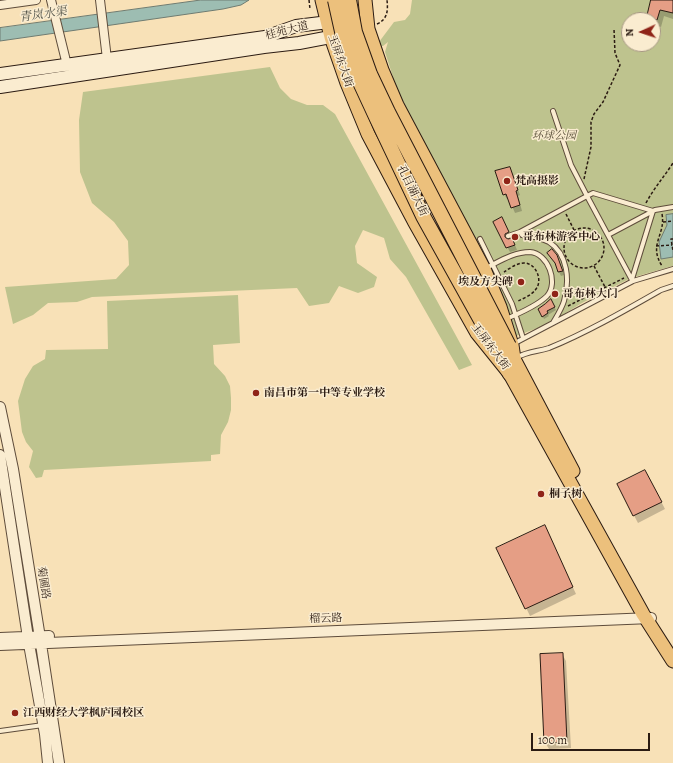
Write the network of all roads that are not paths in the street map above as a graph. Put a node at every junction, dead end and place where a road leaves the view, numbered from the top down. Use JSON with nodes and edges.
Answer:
{"nodes":[{"id":1,"x":36,"y":0,"type":"edge"},
{"id":2,"x":100,"y":0,"type":"edge"},
{"id":3,"x":322,"y":0,"type":"edge"},
{"id":4,"x":335,"y":0,"type":"edge"},
{"id":5,"x":349,"y":0,"type":"edge"},
{"id":6,"x":365,"y":0,"type":"edge"},
{"id":7,"x":52,"y":4,"type":"edge"},
{"id":8,"x":0,"y":5,"type":"edge"},
{"id":9,"x":327,"y":22,"type":"junction"},
{"id":10,"x":368,"y":29,"type":"junction"},
{"id":11,"x":331,"y":37,"type":"junction"},
{"id":12,"x":107,"y":59,"type":"junction"},
{"id":13,"x":66,"y":65,"type":"junction"},
{"id":14,"x":0,"y":74,"type":"edge"},
{"id":15,"x":0,"y":87,"type":"edge"},
{"id":16,"x":553,"y":111,"type":"dead end"},
{"id":17,"x":587,"y":196,"type":"junction"},
{"id":18,"x":673,"y":207,"type":"edge"},
{"id":19,"x":653,"y":211,"type":"junction"},
{"id":20,"x":520,"y":232,"type":"junction"},
{"id":21,"x":608,"y":235,"type":"junction"},
{"id":22,"x":508,"y":236,"type":"dead end"},
{"id":23,"x":480,"y":240,"type":"dead end"},
{"id":24,"x":489,"y":267,"type":"junction"},
{"id":25,"x":673,"y":269,"type":"edge"},
{"id":26,"x":631,"y":278,"type":"junction"},
{"id":27,"x":673,"y":286,"type":"edge"},
{"id":28,"x":510,"y":317,"type":"junction"},
{"id":29,"x":552,"y":323,"type":"junction"},
{"id":30,"x":524,"y":338,"type":"junction"},
{"id":31,"x":508,"y":350,"type":"junction"},
{"id":32,"x":510,"y":374,"type":"junction"},
{"id":33,"x":0,"y":407,"type":"edge"},
{"id":34,"x":0,"y":455,"type":"edge"},
{"id":35,"x":648,"y":616,"type":"junction"},
{"id":36,"x":0,"y":638,"type":"edge"},
{"id":37,"x":29,"y":640,"type":"junction"},
{"id":38,"x":41,"y":640,"type":"junction"},
{"id":39,"x":0,"y":645,"type":"edge"},
{"id":40,"x":673,"y":649,"type":"edge"},
{"id":41,"x":673,"y":661,"type":"edge"},
{"id":42,"x":43,"y":725,"type":"junction"},
{"id":43,"x":0,"y":731,"type":"edge"},
{"id":44,"x":48,"y":763,"type":"edge"},
{"id":45,"x":59,"y":763,"type":"edge"}],
"edges":[{"from":1,"to":8,"type":"street"},
{"from":2,"to":12,"type":"street"},
{"from":3,"to":9,"type":"main road","name":"玉屏东大街"},
{"from":4,"to":31,"type":"highway","name":"孔目湖大街","bridge":true},
{"from":5,"to":31,"type":"highway","name":"孔目湖大街","bridge":true},
{"from":6,"to":10,"type":"main road","name":"玉屏东大街"},
{"from":7,"to":13,"type":"street"},
{"from":9,"to":10,"type":"main road","name":"桂苑大道"},
{"from":9,"to":11,"type":"main road","name":"玉屏东大街"},
{"from":9,"to":12,"type":"main road","name":"桂苑大道"},
{"from":10,"to":11,"type":"main road","name":"桂苑大道"},
{"from":10,"to":24,"type":"main road","name":"玉屏东大街"},
{"from":11,"to":15,"type":"main road","name":"桂苑大道"},
{"from":11,"to":32,"type":"main road","name":"玉屏东大街"},
{"from":12,"to":13,"type":"main road","name":"桂苑大道"},
{"from":13,"to":14,"type":"main road","name":"桂苑大道"},
{"from":16,"to":17,"type":"lane"},
{"from":17,"to":19,"type":"lane"},
{"from":17,"to":20,"type":"lane"},
{"from":17,"to":21,"type":"lane"},
{"from":18,"to":19,"type":"lane"},
{"from":19,"to":21,"type":"lane"},
{"from":19,"to":26,"type":"lane"},
{"from":20,"to":22,"type":"lane"},
{"from":20,"to":29,"type":"lane"},
{"from":21,"to":26,"type":"lane"},
{"from":23,"to":24,"type":"lane"},
{"from":24,"to":28,"type":"main road","name":"玉屏东大街"},
{"from":24,"to":28,"type":"lane"},
{"from":25,"to":26,"type":"lane"},
{"from":26,"to":29,"type":"lane"},
{"from":27,"to":31,"type":"lane"},
{"from":28,"to":30,"type":"lane"},
{"from":28,"to":31,"type":"main road","name":"玉屏东大街"},
{"from":29,"to":30,"type":"lane"},
{"from":30,"to":31,"type":"lane"},
{"from":31,"to":32,"type":"highway","name":"孔目湖大街"},
{"from":31,"to":35,"type":"main road","name":"玉屏东大街"},
{"from":32,"to":35,"type":"main road","name":"玉屏东大街"},
{"from":33,"to":38,"type":"street","name":"菊圃路"},
{"from":34,"to":37,"type":"street","name":"菊圃路"},
{"from":35,"to":38,"type":"street","name":"榴云路"},
{"from":35,"to":40,"type":"main road","name":"玉屏东大街"},
{"from":35,"to":41,"type":"main road","name":"玉屏东大街"},
{"from":36,"to":37,"type":"street","name":"榴云路"},
{"from":37,"to":38,"type":"street","name":"榴云路"},
{"from":37,"to":39,"type":"street","name":"榴云路"},
{"from":37,"to":42,"type":"street","name":"菊圃路"},
{"from":38,"to":45,"type":"street","name":"菊圃路"},
{"from":42,"to":43,"type":"lane"},
{"from":42,"to":44,"type":"street","name":"菊圃路"}]}
